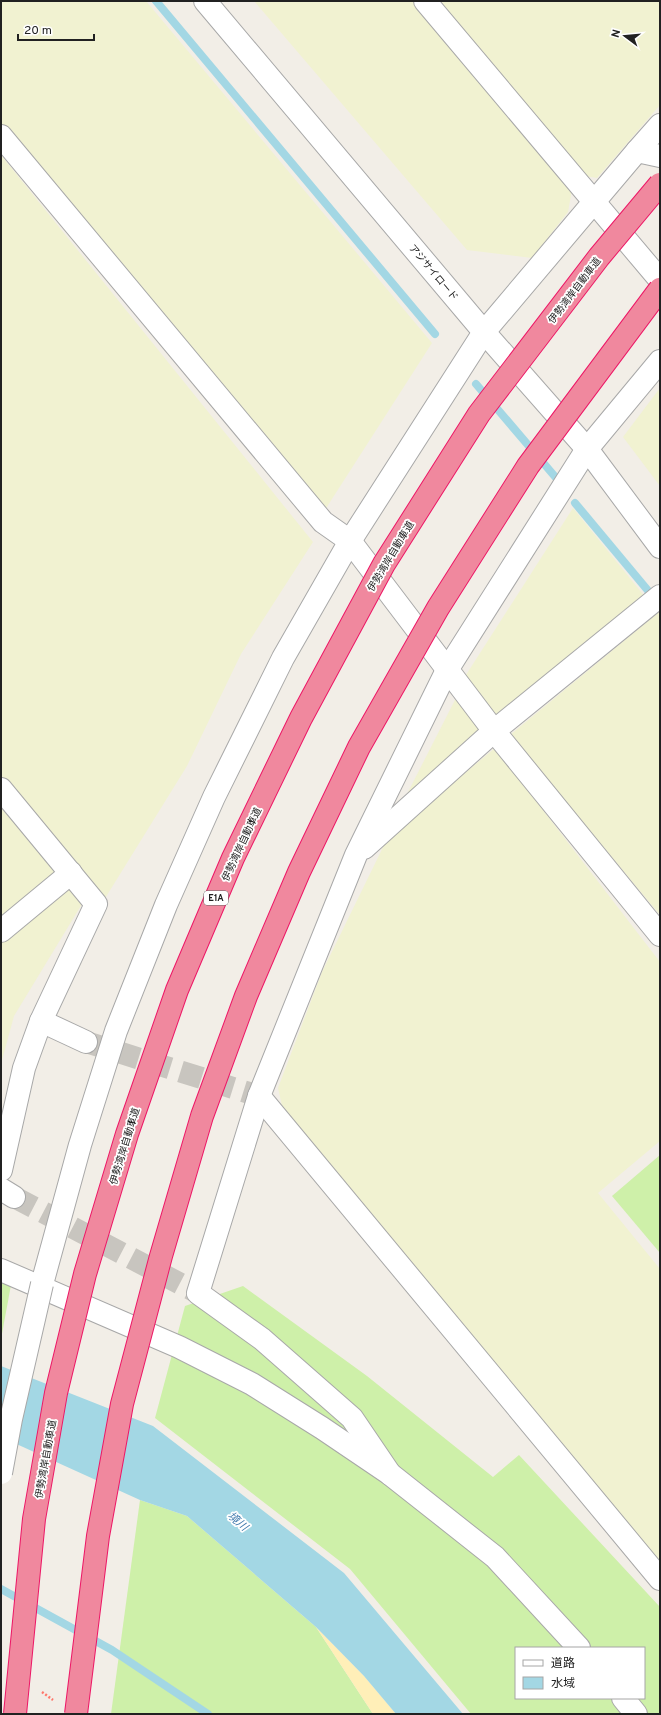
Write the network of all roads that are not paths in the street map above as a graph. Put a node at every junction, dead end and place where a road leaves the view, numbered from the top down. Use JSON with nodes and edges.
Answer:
{"nodes":[{"id":1,"x":205,"y":1,"type":"edge"},
{"id":2,"x":425,"y":1,"type":"edge"},
{"id":3,"x":660,"y":125,"type":"edge"},
{"id":4,"x":1,"y":136,"type":"edge"},
{"id":5,"x":637,"y":151,"type":"junction"},
{"id":6,"x":660,"y":156,"type":"edge"},
{"id":7,"x":660,"y":184,"type":"edge"},
{"id":8,"x":593,"y":201,"type":"junction"},
{"id":9,"x":660,"y":280,"type":"edge"},
{"id":10,"x":660,"y":289,"type":"edge"},
{"id":11,"x":484,"y":332,"type":"junction"},
{"id":12,"x":660,"y":361,"type":"edge"},
{"id":13,"x":587,"y":449,"type":"junction"},
{"id":14,"x":350,"y":541,"type":"junction"},
{"id":15,"x":660,"y":547,"type":"edge"},
{"id":16,"x":660,"y":596,"type":"edge"},
{"id":17,"x":447,"y":670,"type":"junction"},
{"id":18,"x":494,"y":731,"type":"junction"},
{"id":19,"x":1,"y":789,"type":"edge"},
{"id":20,"x":356,"y":855,"type":"junction"},
{"id":21,"x":71,"y":874,"type":"junction"},
{"id":22,"x":1,"y":931,"type":"edge"},
{"id":23,"x":660,"y":935,"type":"edge"},
{"id":24,"x":41,"y":1020,"type":"junction"},
{"id":25,"x":86,"y":1042,"type":"tunnel mouth"},
{"id":26,"x":258,"y":1096,"type":"junction"},
{"id":27,"x":1,"y":1170,"type":"edge"},
{"id":28,"x":1,"y":1270,"type":"edge"},
{"id":29,"x":1,"y":1473,"type":"edge"},
{"id":30,"x":390,"y":1474,"type":"junction"},
{"id":31,"x":660,"y":1579,"type":"edge"},
{"id":32,"x":578,"y":1647,"type":"edge"},
{"id":33,"x":624,"y":1699,"type":"edge"},
{"id":34,"x":15,"y":1714,"type":"edge"},
{"id":35,"x":76,"y":1714,"type":"edge"},
{"id":36,"x":636,"y":1714,"type":"edge"}],
"edges":[{"from":1,"to":11,"type":"street","name":"アジサイロード"},
{"from":2,"to":8,"type":"street"},
{"from":3,"to":5,"type":"street"},
{"from":4,"to":14,"type":"street"},
{"from":5,"to":6,"type":"street"},
{"from":5,"to":8,"type":"street"},
{"from":7,"to":34,"type":"highway","name":"伊勢湾岸自動車道","number":"E1A","bridge":true},
{"from":8,"to":9,"type":"street"},
{"from":8,"to":11,"type":"street"},
{"from":10,"to":35,"type":"highway","bridge":true},
{"from":11,"to":13,"type":"street","name":"アジサイロード"},
{"from":11,"to":14,"type":"street"},
{"from":12,"to":13,"type":"street"},
{"from":13,"to":15,"type":"street","name":"アジサイロード"},
{"from":13,"to":17,"type":"street"},
{"from":14,"to":17,"type":"street"},
{"from":14,"to":29,"type":"street","bridge":true},
{"from":16,"to":18,"type":"street"},
{"from":17,"to":18,"type":"street"},
{"from":17,"to":20,"type":"street"},
{"from":18,"to":20,"type":"street"},
{"from":18,"to":23,"type":"street"},
{"from":19,"to":21,"type":"street"},
{"from":20,"to":26,"type":"street"},
{"from":21,"to":22,"type":"street"},
{"from":21,"to":24,"type":"street"},
{"from":24,"to":25,"type":"street"},
{"from":24,"to":27,"type":"street"},
{"from":26,"to":30,"type":"street"},
{"from":26,"to":31,"type":"street"},
{"from":28,"to":30,"type":"street"},
{"from":30,"to":32,"type":"street"},
{"from":33,"to":36,"type":"street"}]}
